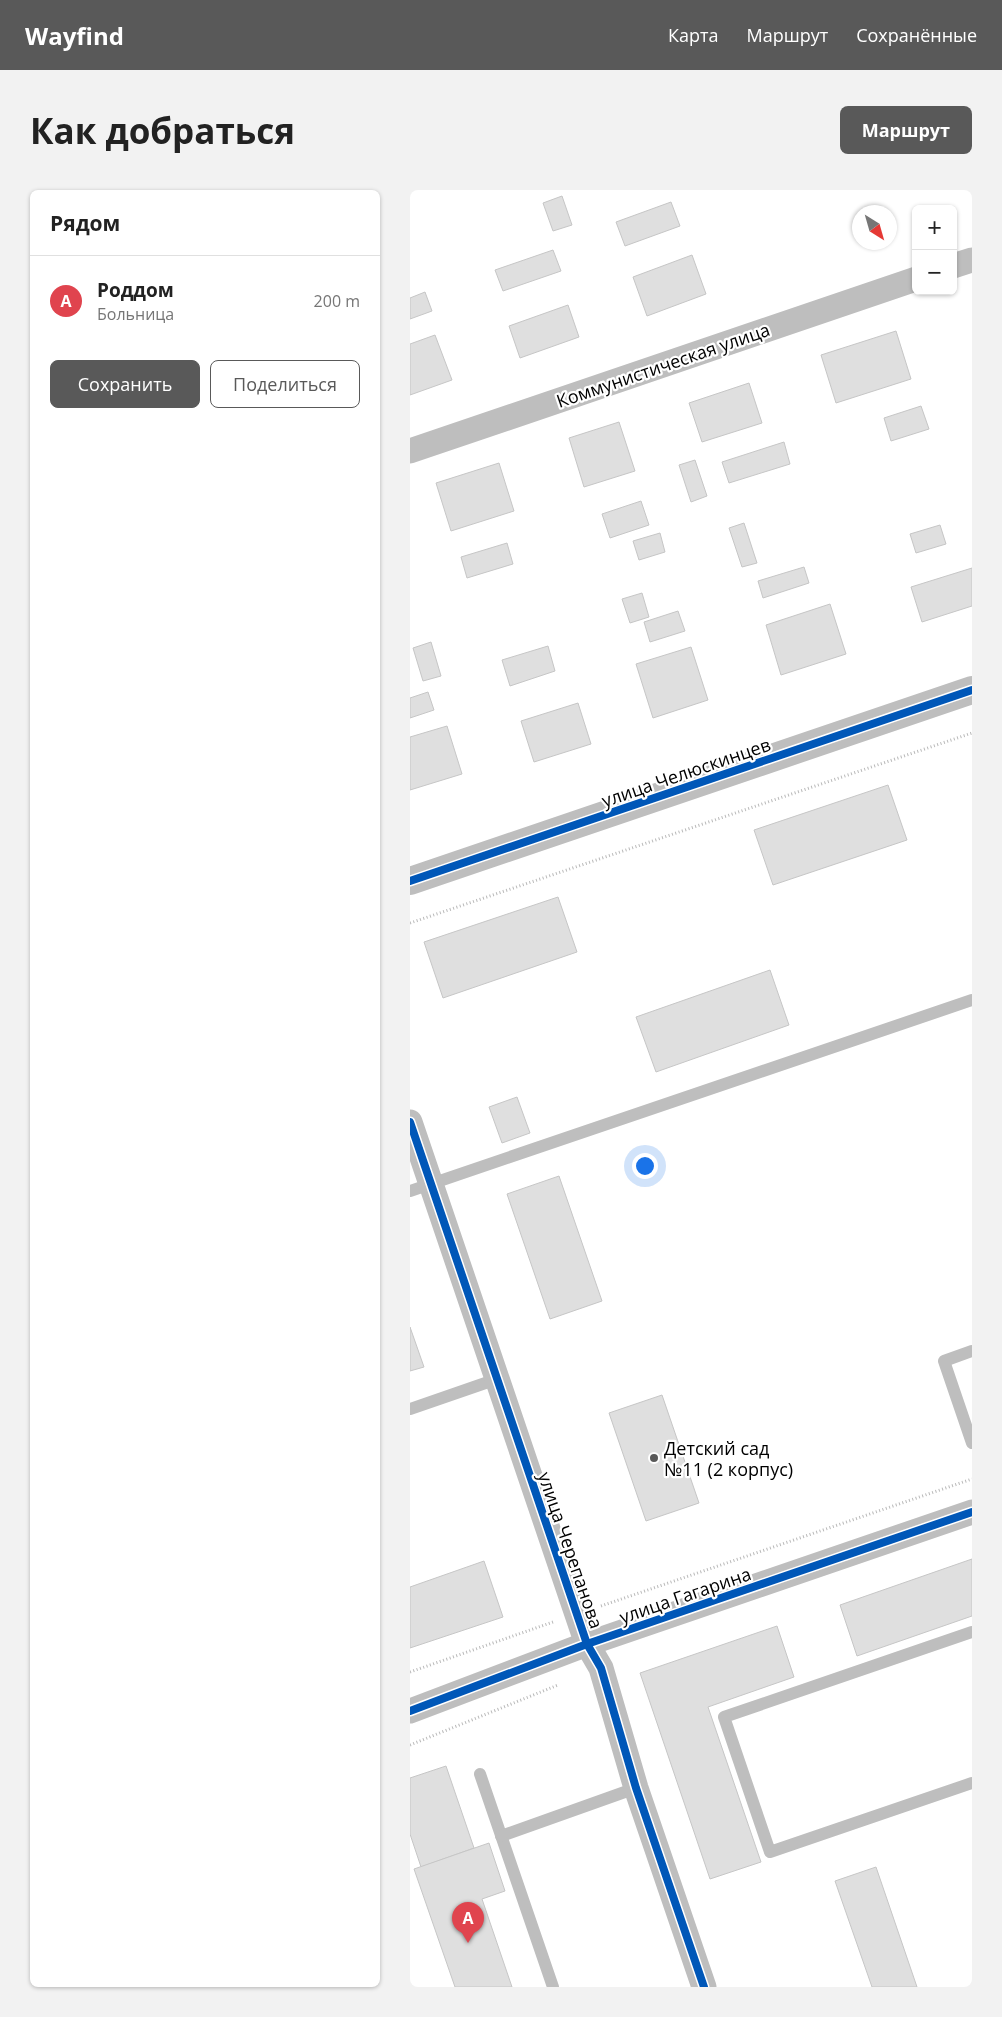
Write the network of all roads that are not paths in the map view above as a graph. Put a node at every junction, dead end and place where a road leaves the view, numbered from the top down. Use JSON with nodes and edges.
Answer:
{"nodes":[{"id":1,"x":972,"y":260,"type":"edge"},
{"id":2,"x":957,"y":265,"type":"edge"},
{"id":3,"x":912,"y":280,"type":"edge"},
{"id":4,"x":410,"y":451,"type":"edge"},
{"id":5,"x":972,"y":690,"type":"edge"},
{"id":6,"x":410,"y":881,"type":"edge"},
{"id":7,"x":972,"y":1000,"type":"edge"},
{"id":8,"x":410,"y":1122,"type":"edge"},
{"id":9,"x":420,"y":1187,"type":"edge"},
{"id":10,"x":972,"y":1351,"type":"edge"},
{"id":11,"x":497,"y":1379,"type":"junction"},
{"id":12,"x":410,"y":1409,"type":"edge"},
{"id":13,"x":972,"y":1443,"type":"edge"},
{"id":14,"x":972,"y":1512,"type":"edge"},
{"id":15,"x":972,"y":1632,"type":"edge"},
{"id":16,"x":587,"y":1644,"type":"junction"},
{"id":17,"x":410,"y":1711,"type":"edge"},
{"id":18,"x":480,"y":1774,"type":"dead end"},
{"id":19,"x":972,"y":1783,"type":"edge"},
{"id":20,"x":636,"y":1788,"type":"junction"},
{"id":21,"x":502,"y":1836,"type":"junction"},
{"id":22,"x":553,"y":1987,"type":"edge"},
{"id":23,"x":704,"y":1987,"type":"edge"}],
"edges":[{"from":1,"to":2,"type":"street"},
{"from":3,"to":4,"type":"street","name":"Коммунистическая улица"},
{"from":5,"to":6,"type":"street","name":"улица Челюскинцев"},
{"from":7,"to":9,"type":"lane"},
{"from":8,"to":9,"type":"street","name":"улица Черепанова"},
{"from":9,"to":11,"type":"street","name":"улица Черепанова"},
{"from":10,"to":13,"type":"lane"},
{"from":11,"to":12,"type":"lane"},
{"from":11,"to":16,"type":"street","name":"улица Черепанова"},
{"from":14,"to":16,"type":"street","name":"улица Гагарина"},
{"from":15,"to":19,"type":"lane"},
{"from":16,"to":17,"type":"street","name":"улица Гагарина"},
{"from":16,"to":20,"type":"street","name":"улица Черепанова"},
{"from":18,"to":21,"type":"lane"},
{"from":20,"to":21,"type":"lane"},
{"from":20,"to":23,"type":"street","name":"улица Черепанова"},
{"from":21,"to":22,"type":"lane"}]}
